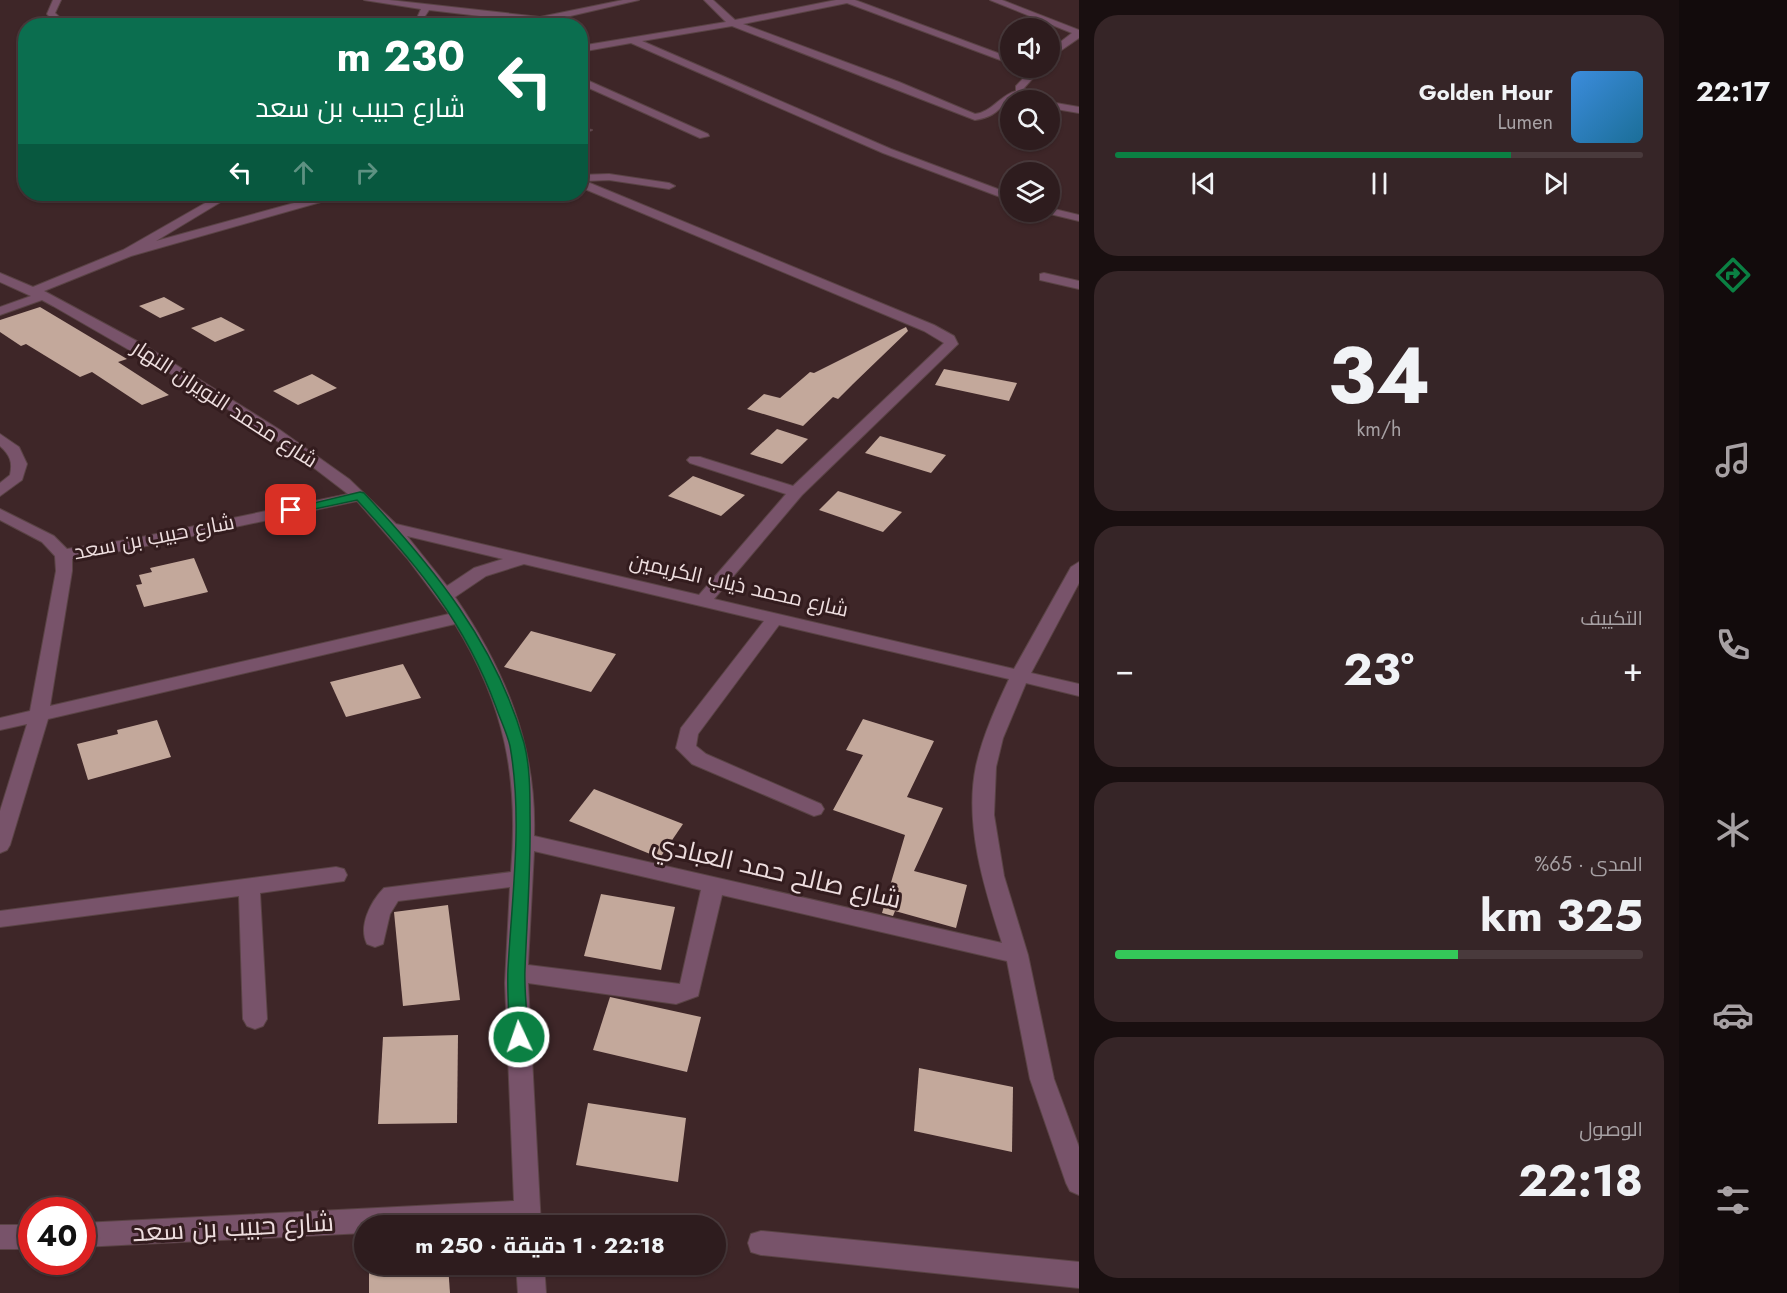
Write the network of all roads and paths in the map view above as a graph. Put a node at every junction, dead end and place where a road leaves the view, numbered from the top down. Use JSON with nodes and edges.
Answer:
{"nodes":[{"id":1,"x":57,"y":0,"type":"edge"},
{"id":2,"x":368,"y":0,"type":"edge"},
{"id":3,"x":635,"y":0,"type":"edge"},
{"id":4,"x":708,"y":0,"type":"edge"},
{"id":5,"x":848,"y":0,"type":"edge"},
{"id":6,"x":994,"y":0,"type":"edge"},
{"id":7,"x":427,"y":7,"type":"junction"},
{"id":8,"x":56,"y":18,"type":"edge"},
{"id":9,"x":422,"y":18,"type":"edge"},
{"id":10,"x":528,"y":18,"type":"edge"},
{"id":11,"x":555,"y":18,"type":"edge"},
{"id":12,"x":1041,"y":18,"type":"edge"},
{"id":13,"x":733,"y":23,"type":"junction"},
{"id":14,"x":1060,"y":25,"type":"edge"},
{"id":15,"x":588,"y":38,"type":"dead end"},
{"id":16,"x":632,"y":40,"type":"junction"},
{"id":17,"x":603,"y":45,"type":"junction"},
{"id":18,"x":1060,"y":45,"type":"edge"},
{"id":19,"x":588,"y":48,"type":"edge"},
{"id":20,"x":1000,"y":57,"type":"edge"},
{"id":21,"x":588,"y":84,"type":"edge"},
{"id":22,"x":1000,"y":103,"type":"edge"},
{"id":23,"x":1060,"y":107,"type":"edge"},
{"id":24,"x":1079,"y":110,"type":"edge"},
{"id":25,"x":704,"y":136,"type":"dead end"},
{"id":26,"x":588,"y":178,"type":"edge"},
{"id":27,"x":588,"y":186,"type":"edge"},
{"id":28,"x":669,"y":186,"type":"dead end"},
{"id":29,"x":1000,"y":194,"type":"edge"},
{"id":30,"x":216,"y":201,"type":"edge"},
{"id":31,"x":313,"y":201,"type":"edge"},
{"id":32,"x":1060,"y":213,"type":"edge"},
{"id":33,"x":1079,"y":218,"type":"edge"},
{"id":34,"x":127,"y":253,"type":"junction"},
{"id":35,"x":0,"y":276,"type":"edge"},
{"id":36,"x":1044,"y":277,"type":"dead end"},
{"id":37,"x":1079,"y":285,"type":"edge"},
{"id":38,"x":39,"y":293,"type":"junction"},
{"id":39,"x":0,"y":311,"type":"edge"},
{"id":40,"x":0,"y":438,"type":"edge"},
{"id":41,"x":695,"y":460,"type":"dead end"},
{"id":42,"x":0,"y":491,"type":"edge"},
{"id":43,"x":796,"y":492,"type":"junction"},
{"id":44,"x":360,"y":496,"type":"junction"},
{"id":45,"x":0,"y":514,"type":"edge"},
{"id":46,"x":389,"y":527,"type":"junction"},
{"id":47,"x":63,"y":555,"type":"junction"},
{"id":48,"x":526,"y":559,"type":"junction"},
{"id":49,"x":1079,"y":567,"type":"edge"},
{"id":50,"x":446,"y":596,"type":"junction"},
{"id":51,"x":704,"y":600,"type":"junction"},
{"id":52,"x":461,"y":617,"type":"junction"},
{"id":53,"x":776,"y":617,"type":"junction"},
{"id":54,"x":1023,"y":675,"type":"junction"},
{"id":55,"x":1079,"y":690,"type":"edge"},
{"id":56,"x":39,"y":716,"type":"junction"},
{"id":57,"x":0,"y":724,"type":"edge"},
{"id":58,"x":814,"y":809,"type":"dead end"},
{"id":59,"x":2,"y":833,"type":"edge"},
{"id":60,"x":523,"y":841,"type":"junction"},
{"id":61,"x":336,"y":875,"type":"dead end"},
{"id":62,"x":523,"y":878,"type":"junction"},
{"id":63,"x":249,"y":886,"type":"junction"},
{"id":64,"x":713,"y":886,"type":"junction"},
{"id":65,"x":0,"y":919,"type":"edge"},
{"id":66,"x":375,"y":938,"type":"dead end"},
{"id":67,"x":1017,"y":955,"type":"junction"},
{"id":68,"x":516,"y":972,"type":"junction"},
{"id":69,"x":255,"y":1019,"type":"dead end"},
{"id":70,"x":1079,"y":1183,"type":"edge"},
{"id":71,"x":528,"y":1215,"type":"edge"},
{"id":72,"x":354,"y":1225,"type":"edge"},
{"id":73,"x":96,"y":1234,"type":"edge"},
{"id":74,"x":0,"y":1237,"type":"edge"},
{"id":75,"x":18,"y":1238,"type":"edge"},
{"id":76,"x":761,"y":1243,"type":"dead end"},
{"id":77,"x":531,"y":1275,"type":"edge"},
{"id":78,"x":1079,"y":1275,"type":"edge"},
{"id":79,"x":532,"y":1293,"type":"edge"}],
"edges":[{"from":1,"to":8,"type":"street"},
{"from":2,"to":7,"type":"street"},
{"from":3,"to":11,"type":"street"},
{"from":4,"to":13,"type":"street"},
{"from":5,"to":13,"type":"street"},
{"from":5,"to":20,"type":"street"},
{"from":6,"to":12,"type":"street"},
{"from":7,"to":9,"type":"street"},
{"from":7,"to":10,"type":"street"},
{"from":13,"to":16,"type":"street"},
{"from":13,"to":22,"type":"street"},
{"from":14,"to":18,"type":"street"},
{"from":15,"to":17,"type":"street"},
{"from":16,"to":17,"type":"street"},
{"from":16,"to":29,"type":"street"},
{"from":17,"to":19,"type":"street"},
{"from":21,"to":25,"type":"street"},
{"from":23,"to":24,"type":"street"},
{"from":26,"to":28,"type":"street"},
{"from":27,"to":43,"type":"street"},
{"from":30,"to":34,"type":"street"},
{"from":31,"to":34,"type":"street"},
{"from":32,"to":33,"type":"street"},
{"from":34,"to":38,"type":"street"},
{"from":35,"to":38,"type":"street","name":"شارع محمد النويران النهار"},
{"from":36,"to":37,"type":"street"},
{"from":38,"to":39,"type":"street"},
{"from":38,"to":44,"type":"street","name":"شارع محمد النويران النهار"},
{"from":40,"to":42,"type":"street"},
{"from":41,"to":43,"type":"street"},
{"from":43,"to":51,"type":"street"},
{"from":44,"to":46,"type":"street","name":"شارع محمد النويران النهار"},
{"from":44,"to":47,"type":"street","name":"شارع حبيب بن سعد"},
{"from":45,"to":47,"type":"street"},
{"from":46,"to":48,"type":"street","name":"شارع محمد ذياب الكريمين"},
{"from":46,"to":50,"type":"street","name":"شارع محمد النويران النهار"},
{"from":47,"to":56,"type":"street","name":"شارع حبيب بن سعد"},
{"from":48,"to":50,"type":"street"},
{"from":48,"to":51,"type":"street","name":"شارع محمد ذياب الكريمين"},
{"from":49,"to":54,"type":"street"},
{"from":50,"to":52,"type":"street","name":"شارع محمد النويران النهار"},
{"from":51,"to":53,"type":"street","name":"شارع محمد ذياب الكريمين"},
{"from":52,"to":56,"type":"street"},
{"from":52,"to":60,"type":"street","name":"شارع محمد النويران النهار"},
{"from":53,"to":54,"type":"street","name":"شارع محمد ذياب الكريمين"},
{"from":53,"to":58,"type":"street"},
{"from":54,"to":55,"type":"street","name":"شارع محمد ذياب الكريمين"},
{"from":54,"to":67,"type":"street"},
{"from":56,"to":57,"type":"street"},
{"from":56,"to":59,"type":"street","name":"شارع حبيب بن سعد"},
{"from":60,"to":62,"type":"street","name":"شارع محمد النويران النهار"},
{"from":60,"to":64,"type":"street","name":"شارع صالح حمد العبادي"},
{"from":61,"to":63,"type":"street"},
{"from":62,"to":66,"type":"street"},
{"from":62,"to":68,"type":"street","name":"شارع محمد النويران النهار"},
{"from":63,"to":65,"type":"street"},
{"from":63,"to":69,"type":"street"},
{"from":64,"to":67,"type":"street","name":"شارع صالح حمد العبادي"},
{"from":64,"to":68,"type":"street"},
{"from":67,"to":70,"type":"street"},
{"from":68,"to":71,"type":"street","name":"شارع محمد النويران النهار"},
{"from":72,"to":73,"type":"street","name":"شارع حبيب بن سعد"},
{"from":74,"to":75,"type":"street"},
{"from":76,"to":78,"type":"street"},
{"from":77,"to":79,"type":"street"}]}
